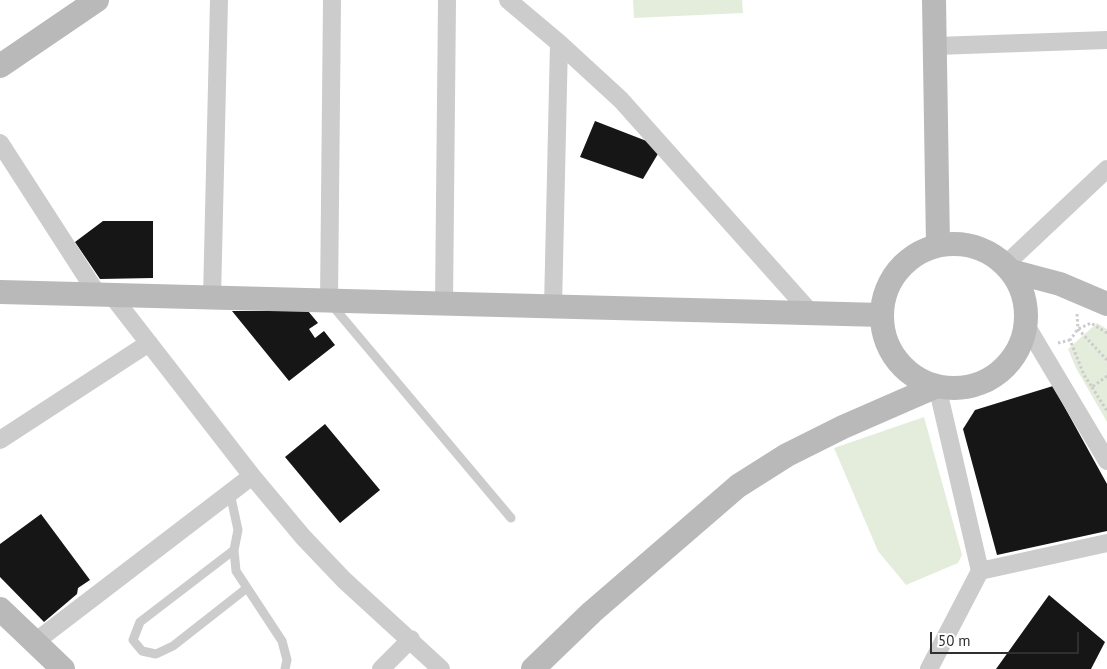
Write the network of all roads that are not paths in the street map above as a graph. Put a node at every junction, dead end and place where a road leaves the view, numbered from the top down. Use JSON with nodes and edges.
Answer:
{"nodes":[{"id":1,"x":97,"y":0,"type":"edge"},
{"id":2,"x":219,"y":0,"type":"edge"},
{"id":3,"x":332,"y":0,"type":"edge"},
{"id":4,"x":447,"y":0,"type":"edge"},
{"id":5,"x":934,"y":0,"type":"edge"},
{"id":6,"x":514,"y":2,"type":"edge"},
{"id":7,"x":1107,"y":40,"type":"edge"},
{"id":8,"x":559,"y":43,"type":"junction"},
{"id":9,"x":936,"y":46,"type":"junction"},
{"id":10,"x":0,"y":66,"type":"edge"},
{"id":11,"x":0,"y":143,"type":"edge"},
{"id":12,"x":1107,"y":169,"type":"edge"},
{"id":13,"x":938,"y":245,"type":"junction"},
{"id":14,"x":1008,"y":268,"type":"junction"},
{"id":15,"x":0,"y":292,"type":"edge"},
{"id":16,"x":106,"y":296,"type":"junction"},
{"id":17,"x":212,"y":298,"type":"junction"},
{"id":18,"x":329,"y":301,"type":"junction"},
{"id":19,"x":444,"y":304,"type":"junction"},
{"id":20,"x":1107,"y":304,"type":"edge"},
{"id":21,"x":553,"y":307,"type":"junction"},
{"id":22,"x":812,"y":314,"type":"junction"},
{"id":23,"x":882,"y":315,"type":"junction"},
{"id":24,"x":1026,"y":325,"type":"junction"},
{"id":25,"x":149,"y":343,"type":"junction"},
{"id":26,"x":937,"y":386,"type":"junction"},
{"id":27,"x":0,"y":440,"type":"edge"},
{"id":28,"x":1107,"y":461,"type":"edge"},
{"id":29,"x":252,"y":476,"type":"junction"},
{"id":30,"x":230,"y":493,"type":"junction"},
{"id":31,"x":511,"y":518,"type":"dead end"},
{"id":32,"x":1107,"y":543,"type":"edge"},
{"id":33,"x":234,"y":550,"type":"junction"},
{"id":34,"x":980,"y":571,"type":"junction"},
{"id":35,"x":247,"y":588,"type":"junction"},
{"id":36,"x":0,"y":609,"type":"edge"},
{"id":37,"x":411,"y":639,"type":"junction"},
{"id":38,"x":35,"y":642,"type":"junction"},
{"id":39,"x":63,"y":669,"type":"edge"},
{"id":40,"x":285,"y":669,"type":"edge"},
{"id":41,"x":381,"y":669,"type":"edge"},
{"id":42,"x":441,"y":669,"type":"edge"},
{"id":43,"x":533,"y":669,"type":"edge"},
{"id":44,"x":929,"y":669,"type":"edge"}],
"edges":[{"from":1,"to":10,"type":"main road"},
{"from":2,"to":17,"type":"street"},
{"from":3,"to":18,"type":"street"},
{"from":4,"to":19,"type":"street"},
{"from":5,"to":9,"type":"main road"},
{"from":6,"to":8,"type":"street"},
{"from":7,"to":9,"type":"street"},
{"from":8,"to":21,"type":"street"},
{"from":8,"to":22,"type":"street"},
{"from":9,"to":13,"type":"main road"},
{"from":11,"to":16,"type":"street"},
{"from":12,"to":14,"type":"street"},
{"from":13,"to":14,"type":"main road"},
{"from":13,"to":23,"type":"main road"},
{"from":14,"to":20,"type":"main road"},
{"from":14,"to":24,"type":"main road"},
{"from":15,"to":16,"type":"main road"},
{"from":16,"to":17,"type":"main road"},
{"from":16,"to":25,"type":"street"},
{"from":17,"to":18,"type":"main road"},
{"from":18,"to":19,"type":"main road"},
{"from":18,"to":31,"type":"lane"},
{"from":19,"to":21,"type":"main road"},
{"from":21,"to":22,"type":"main road"},
{"from":22,"to":23,"type":"main road"},
{"from":23,"to":26,"type":"main road"},
{"from":24,"to":26,"type":"main road"},
{"from":24,"to":28,"type":"street"},
{"from":25,"to":27,"type":"street"},
{"from":25,"to":29,"type":"street"},
{"from":26,"to":34,"type":"street"},
{"from":26,"to":43,"type":"main road"},
{"from":29,"to":30,"type":"street"},
{"from":29,"to":37,"type":"street"},
{"from":30,"to":33,"type":"lane"},
{"from":30,"to":38,"type":"street"},
{"from":32,"to":34,"type":"street"},
{"from":33,"to":35,"type":"lane"},
{"from":33,"to":35,"type":"lane"},
{"from":34,"to":44,"type":"street"},
{"from":35,"to":40,"type":"lane"},
{"from":36,"to":38,"type":"main road"},
{"from":37,"to":41,"type":"street"},
{"from":37,"to":42,"type":"street"},
{"from":38,"to":39,"type":"main road"}]}
